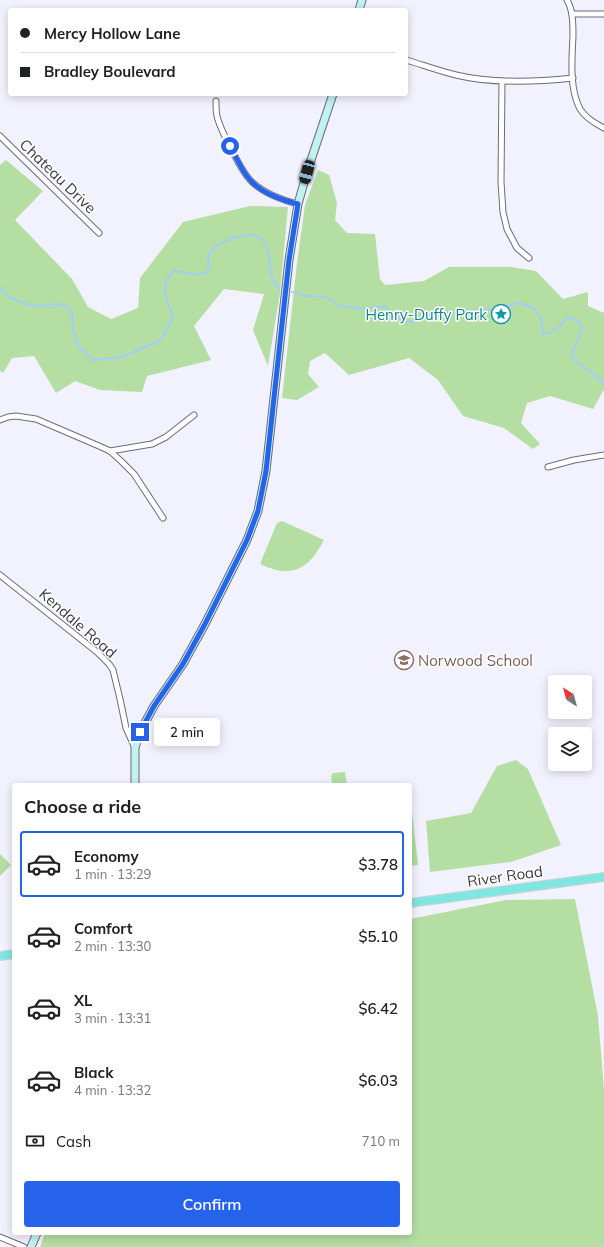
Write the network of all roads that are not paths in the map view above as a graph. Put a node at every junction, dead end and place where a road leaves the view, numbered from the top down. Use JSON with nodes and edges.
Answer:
{"nodes":[{"id":1,"x":567,"y":0,"type":"edge"},
{"id":2,"x":572,"y":14,"type":"junction"},
{"id":3,"x":604,"y":14,"type":"edge"},
{"id":4,"x":408,"y":61,"type":"edge"},
{"id":5,"x":573,"y":78,"type":"junction"},
{"id":6,"x":502,"y":81,"type":"junction"},
{"id":7,"x":332,"y":96,"type":"edge"},
{"id":8,"x":216,"y":101,"type":"dead end"},
{"id":9,"x":604,"y":128,"type":"edge"},
{"id":10,"x":0,"y":136,"type":"edge"},
{"id":11,"x":298,"y":204,"type":"junction"},
{"id":12,"x":99,"y":233,"type":"dead end"},
{"id":13,"x":529,"y":258,"type":"dead end"},
{"id":14,"x":194,"y":416,"type":"dead end"},
{"id":15,"x":0,"y":420,"type":"edge"},
{"id":16,"x":110,"y":452,"type":"junction"},
{"id":17,"x":604,"y":455,"type":"edge"},
{"id":18,"x":548,"y":467,"type":"dead end"},
{"id":19,"x":163,"y":518,"type":"dead end"},
{"id":20,"x":0,"y":575,"type":"edge"},
{"id":21,"x":135,"y":748,"type":"junction"},
{"id":22,"x":135,"y":783,"type":"edge"},
{"id":23,"x":604,"y":877,"type":"edge"},
{"id":24,"x":412,"y":903,"type":"edge"},
{"id":25,"x":12,"y":954,"type":"edge"},
{"id":26,"x":0,"y":956,"type":"edge"},
{"id":27,"x":36,"y":1235,"type":"edge"},
{"id":28,"x":0,"y":1237,"type":"edge"},
{"id":29,"x":24,"y":1247,"type":"edge"},
{"id":30,"x":31,"y":1247,"type":"edge"}],
"edges":[{"from":1,"to":2,"type":"street"},
{"from":2,"to":3,"type":"street"},
{"from":2,"to":5,"type":"street"},
{"from":4,"to":6,"type":"street"},
{"from":5,"to":6,"type":"street"},
{"from":5,"to":9,"type":"street"},
{"from":6,"to":13,"type":"street"},
{"from":7,"to":11,"type":"main road"},
{"from":8,"to":11,"type":"street"},
{"from":10,"to":12,"type":"street","name":"Chateau Drive"},
{"from":11,"to":21,"type":"main road"},
{"from":14,"to":16,"type":"street"},
{"from":15,"to":16,"type":"street"},
{"from":16,"to":19,"type":"street"},
{"from":17,"to":18,"type":"street"},
{"from":20,"to":21,"type":"street","name":"Kendale Road"},
{"from":21,"to":22,"type":"main road"},
{"from":23,"to":24,"type":"main road","name":"River Road"},
{"from":25,"to":26,"type":"main road"},
{"from":27,"to":30,"type":"main road"},
{"from":28,"to":29,"type":"street"}]}
